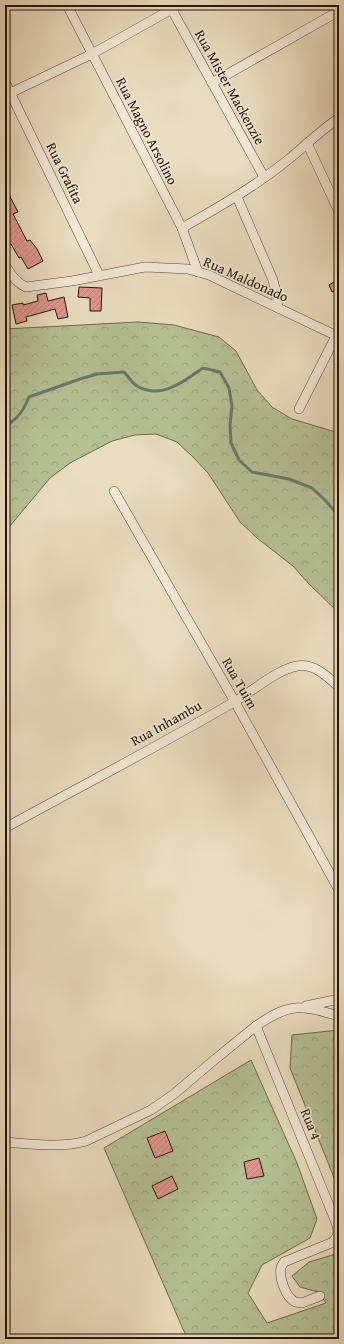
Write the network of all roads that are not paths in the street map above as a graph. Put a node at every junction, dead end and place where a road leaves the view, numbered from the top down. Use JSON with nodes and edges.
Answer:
{"nodes":[{"id":1,"x":67,"y":5,"type":"edge"},
{"id":2,"x":175,"y":7,"type":"edge"},
{"id":3,"x":339,"y":11,"type":"edge"},
{"id":4,"x":92,"y":54,"type":"junction"},
{"id":5,"x":5,"y":82,"type":"edge"},
{"id":6,"x":212,"y":83,"type":"junction"},
{"id":7,"x":8,"y":94,"type":"edge"},
{"id":8,"x":339,"y":118,"type":"edge"},
{"id":9,"x":307,"y":143,"type":"junction"},
{"id":10,"x":264,"y":177,"type":"junction"},
{"id":11,"x":237,"y":197,"type":"junction"},
{"id":12,"x":339,"y":212,"type":"edge"},
{"id":13,"x":182,"y":228,"type":"junction"},
{"id":14,"x":5,"y":265,"type":"edge"},
{"id":15,"x":198,"y":272,"type":"junction"},
{"id":16,"x":99,"y":275,"type":"junction"},
{"id":17,"x":278,"y":308,"type":"junction"},
{"id":18,"x":338,"y":337,"type":"edge"},
{"id":19,"x":299,"y":409,"type":"dead end"},
{"id":20,"x":114,"y":492,"type":"dead end"},
{"id":21,"x":339,"y":688,"type":"edge"},
{"id":22,"x":235,"y":702,"type":"junction"},
{"id":23,"x":5,"y":828,"type":"edge"},
{"id":24,"x":335,"y":877,"type":"edge"},
{"id":25,"x":339,"y":890,"type":"edge"},
{"id":26,"x":339,"y":999,"type":"edge"},
{"id":27,"x":303,"y":1007,"type":"junction"},
{"id":28,"x":339,"y":1016,"type":"edge"},
{"id":29,"x":256,"y":1026,"type":"junction"},
{"id":30,"x":5,"y":1142,"type":"edge"},
{"id":31,"x":320,"y":1296,"type":"dead end"}],
"edges":[{"from":1,"to":4,"type":"street","name":"Rua Magno Arsolino"},
{"from":2,"to":4,"type":"street"},
{"from":2,"to":6,"type":"street","name":"Rua Mister Mackenzie"},
{"from":3,"to":6,"type":"street"},
{"from":4,"to":7,"type":"street"},
{"from":4,"to":13,"type":"street","name":"Rua Magno Arsolino"},
{"from":5,"to":7,"type":"street","name":"Rua Grafita"},
{"from":6,"to":10,"type":"street","name":"Rua Mister Mackenzie"},
{"from":7,"to":16,"type":"street","name":"Rua Grafita"},
{"from":8,"to":9,"type":"street"},
{"from":9,"to":10,"type":"street"},
{"from":9,"to":12,"type":"street"},
{"from":10,"to":11,"type":"street"},
{"from":11,"to":13,"type":"street"},
{"from":11,"to":17,"type":"street"},
{"from":13,"to":15,"type":"street","name":"Rua Magno Arsolino"},
{"from":14,"to":16,"type":"street","name":"Rua Maldonado"},
{"from":15,"to":16,"type":"street","name":"Rua Maldonado"},
{"from":15,"to":17,"type":"street","name":"Rua Maldonado"},
{"from":17,"to":18,"type":"street","name":"Rua Maldonado"},
{"from":18,"to":19,"type":"street"},
{"from":20,"to":22,"type":"street","name":"Rua Tuim"},
{"from":21,"to":22,"type":"street","name":"Rua Inhambu"},
{"from":22,"to":23,"type":"street","name":"Rua Inhambu"},
{"from":22,"to":24,"type":"street","name":"Rua Tuim"},
{"from":24,"to":25,"type":"street","name":"Rua Tuim"},
{"from":26,"to":27,"type":"street"},
{"from":27,"to":28,"type":"street"},
{"from":27,"to":29,"type":"street"},
{"from":29,"to":30,"type":"street"},
{"from":29,"to":31,"type":"street","name":"Rua 4"}]}
